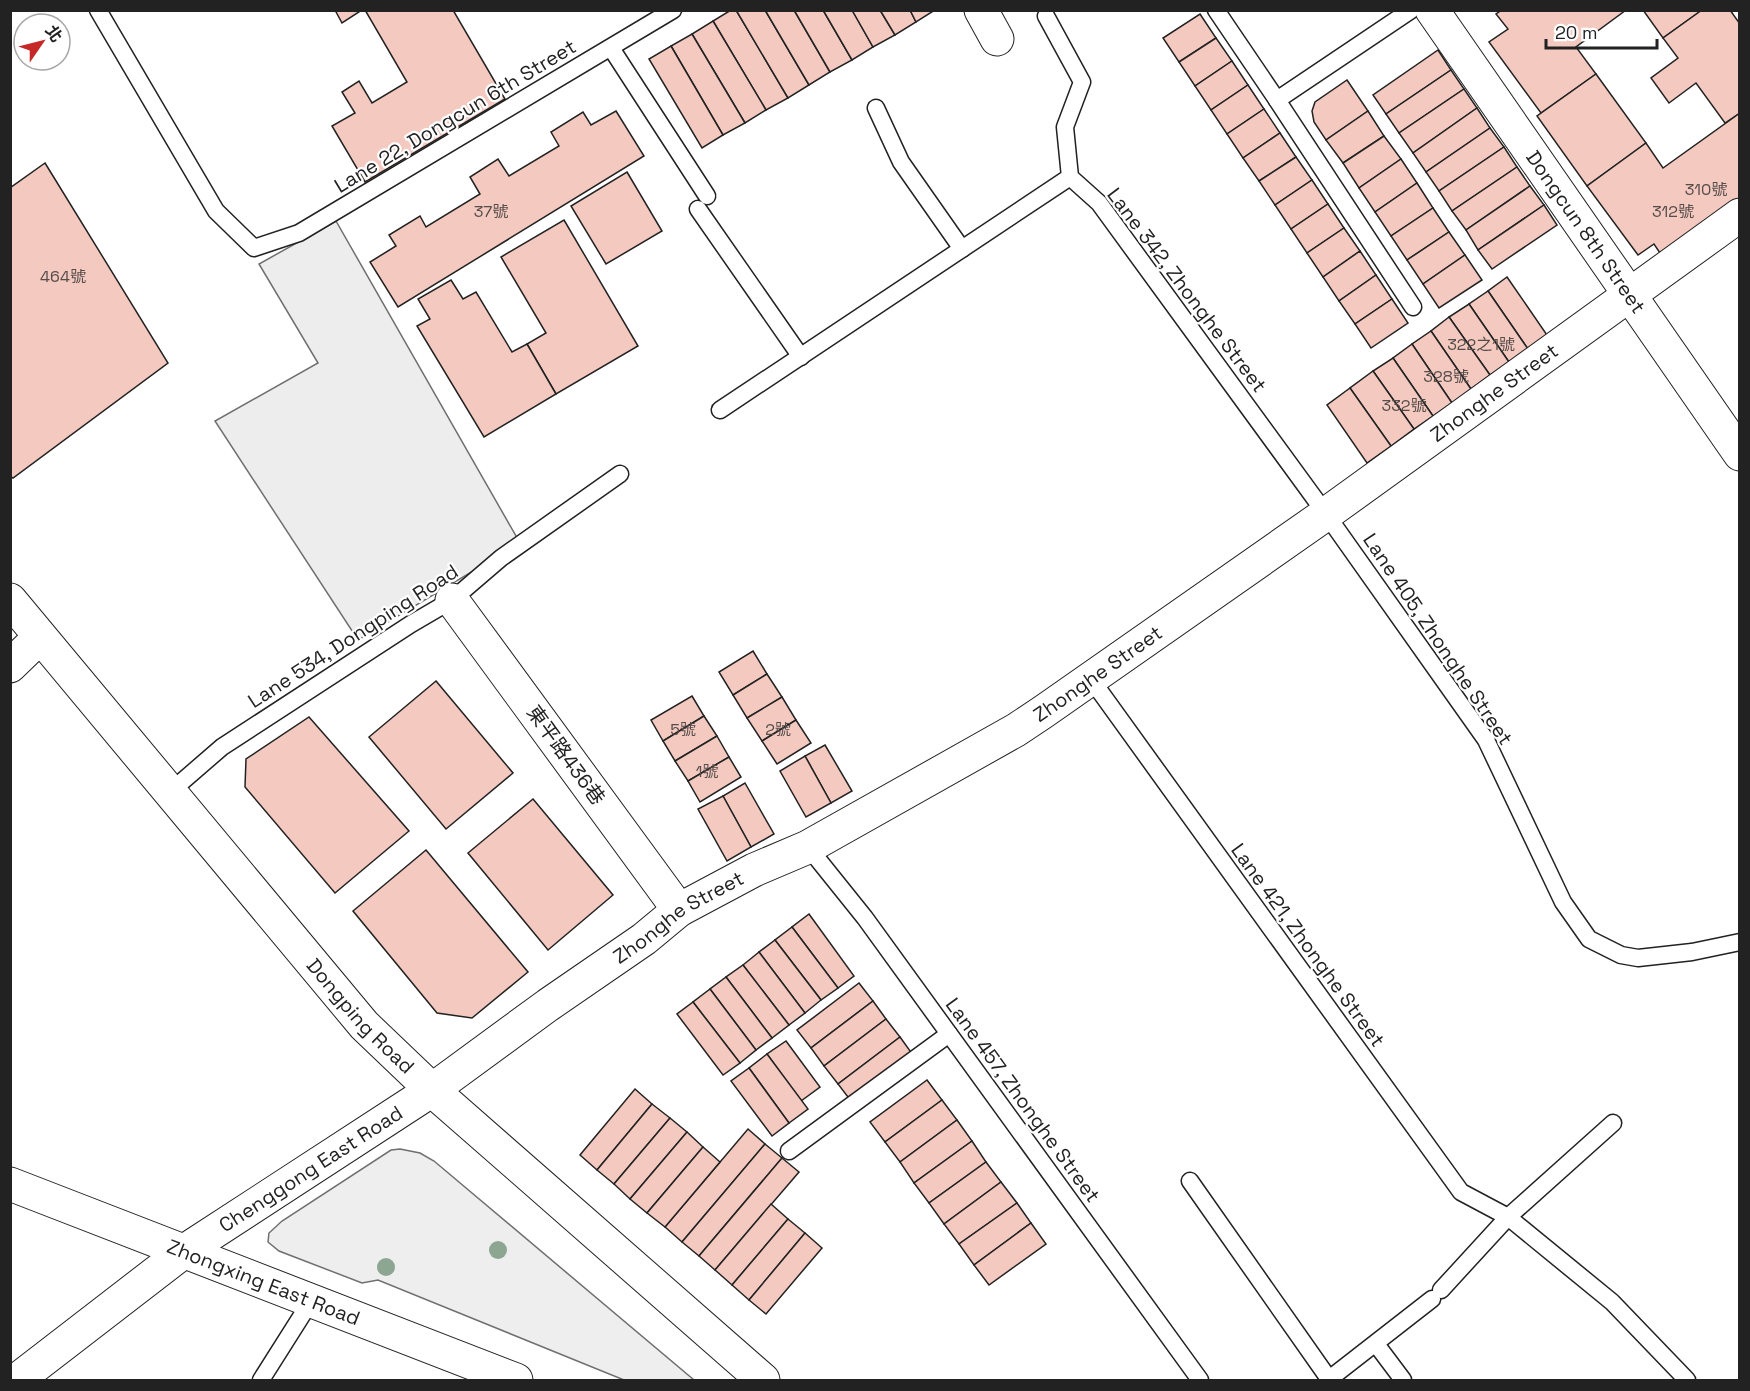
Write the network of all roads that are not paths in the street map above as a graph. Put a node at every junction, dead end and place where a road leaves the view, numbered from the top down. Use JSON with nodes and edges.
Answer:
{"nodes":[{"id":1,"x":98,"y":10,"type":"edge"},
{"id":2,"x":673,"y":10,"type":"edge"},
{"id":3,"x":981,"y":10,"type":"edge"},
{"id":4,"x":1216,"y":10,"type":"edge"},
{"id":5,"x":1411,"y":10,"type":"edge"},
{"id":6,"x":1432,"y":10,"type":"edge"},
{"id":7,"x":1046,"y":16,"type":"dead end"},
{"id":8,"x":997,"y":39,"type":"dead end"},
{"id":9,"x":611,"y":48,"type":"junction"},
{"id":10,"x":1277,"y":100,"type":"junction"},
{"id":11,"x":876,"y":108,"type":"dead end"},
{"id":12,"x":1070,"y":177,"type":"junction"},
{"id":13,"x":1740,"y":215,"type":"edge"},
{"id":14,"x":962,"y":249,"type":"junction"},
{"id":15,"x":1629,"y":295,"type":"junction"},
{"id":16,"x":1413,"y":307,"type":"dead end"},
{"id":17,"x":801,"y":357,"type":"junction"},
{"id":18,"x":720,"y":410,"type":"dead end"},
{"id":19,"x":1740,"y":454,"type":"edge"},
{"id":20,"x":620,"y":474,"type":"dead end"},
{"id":21,"x":1326,"y":514,"type":"junction"},
{"id":22,"x":10,"y":600,"type":"edge"},
{"id":23,"x":452,"y":600,"type":"junction"},
{"id":24,"x":40,"y":637,"type":"junction"},
{"id":25,"x":10,"y":666,"type":"edge"},
{"id":26,"x":1091,"y":679,"type":"junction"},
{"id":27,"x":170,"y":792,"type":"junction"},
{"id":28,"x":808,"y":847,"type":"junction"},
{"id":29,"x":679,"y":910,"type":"junction"},
{"id":30,"x":1740,"y":942,"type":"edge"},
{"id":31,"x":949,"y":1034,"type":"junction"},
{"id":32,"x":432,"y":1090,"type":"junction"},
{"id":33,"x":1613,"y":1123,"type":"dead end"},
{"id":34,"x":789,"y":1151,"type":"dead end"},
{"id":35,"x":1190,"y":1181,"type":"dead end"},
{"id":36,"x":10,"y":1184,"type":"edge"},
{"id":37,"x":1508,"y":1217,"type":"junction"},
{"id":38,"x":183,"y":1252,"type":"junction"},
{"id":39,"x":311,"y":1301,"type":"junction"},
{"id":40,"x":1376,"y":1344,"type":"junction"},
{"id":41,"x":17,"y":1380,"type":"edge"},
{"id":42,"x":261,"y":1380,"type":"edge"},
{"id":43,"x":516,"y":1380,"type":"edge"},
{"id":44,"x":763,"y":1380,"type":"edge"},
{"id":45,"x":1200,"y":1380,"type":"edge"},
{"id":46,"x":1329,"y":1380,"type":"edge"},
{"id":47,"x":1403,"y":1380,"type":"edge"},
{"id":48,"x":1687,"y":1380,"type":"edge"}],
"edges":[{"from":1,"to":9,"type":"lane","name":"Lane 22, Dongcun 6th Street"},
{"from":2,"to":9,"type":"lane","name":"Lane 22, Dongcun 6th Street"},
{"from":3,"to":8,"type":"street"},
{"from":4,"to":10,"type":"lane"},
{"from":5,"to":10,"type":"lane"},
{"from":6,"to":15,"type":"street","name":"Dongcun 8th Street"},
{"from":7,"to":12,"type":"lane"},
{"from":9,"to":17,"type":"lane"},
{"from":10,"to":16,"type":"lane"},
{"from":11,"to":14,"type":"lane"},
{"from":12,"to":14,"type":"lane"},
{"from":12,"to":21,"type":"lane","name":"Lane 342, Zhonghe Street"},
{"from":13,"to":15,"type":"street","name":"Zhonghe Street"},
{"from":14,"to":17,"type":"lane"},
{"from":15,"to":19,"type":"street","name":"Dongcun 8th Street"},
{"from":15,"to":21,"type":"street","name":"Zhonghe Street"},
{"from":17,"to":18,"type":"lane"},
{"from":20,"to":23,"type":"lane","name":"Lane 534, Dongping Road"},
{"from":21,"to":26,"type":"street","name":"Zhonghe Street"},
{"from":21,"to":30,"type":"lane","name":"Lane 405, Zhonghe Street"},
{"from":22,"to":24,"type":"street","name":"Dongping Road"},
{"from":23,"to":27,"type":"lane","name":"Lane 534, Dongping Road"},
{"from":23,"to":29,"type":"street","name":"東平路436巷"},
{"from":24,"to":25,"type":"street"},
{"from":24,"to":27,"type":"street","name":"Dongping Road"},
{"from":26,"to":28,"type":"street","name":"Zhonghe Street"},
{"from":26,"to":37,"type":"lane","name":"Lane 421, Zhonghe Street"},
{"from":27,"to":32,"type":"street","name":"Dongping Road"},
{"from":28,"to":29,"type":"street","name":"Zhonghe Street"},
{"from":28,"to":31,"type":"lane","name":"Lane 457, Zhonghe Street"},
{"from":29,"to":32,"type":"street","name":"Zhonghe Street"},
{"from":31,"to":34,"type":"lane"},
{"from":31,"to":45,"type":"lane","name":"Lane 457, Zhonghe Street"},
{"from":32,"to":38,"type":"street","name":"Chenggong East Road"},
{"from":32,"to":44,"type":"street","name":"Dongping Road"},
{"from":33,"to":37,"type":"lane"},
{"from":35,"to":46,"type":"lane"},
{"from":36,"to":38,"type":"street","name":"Zhongxing East Road"},
{"from":37,"to":40,"type":"lane"},
{"from":37,"to":48,"type":"lane","name":"Lane 421, Zhonghe Street"},
{"from":38,"to":39,"type":"street","name":"Zhongxing East Road"},
{"from":38,"to":41,"type":"street","name":"Chenggong East Road"},
{"from":39,"to":42,"type":"lane"},
{"from":39,"to":43,"type":"street","name":"Zhongxing East Road"},
{"from":40,"to":46,"type":"lane"},
{"from":40,"to":47,"type":"lane"}]}
